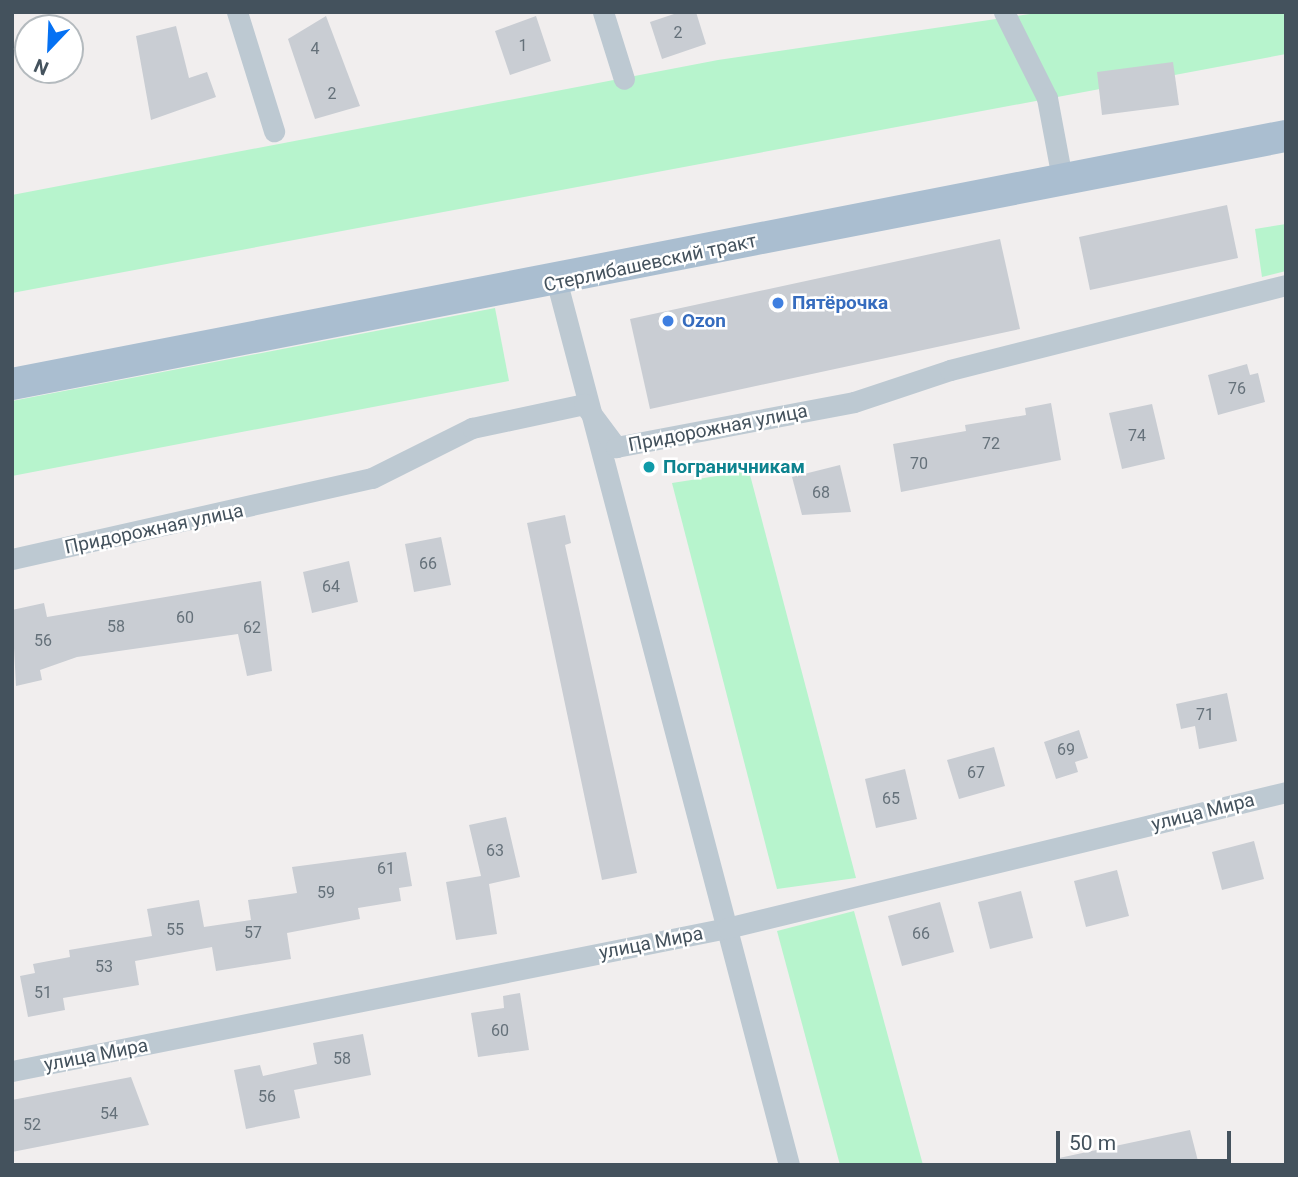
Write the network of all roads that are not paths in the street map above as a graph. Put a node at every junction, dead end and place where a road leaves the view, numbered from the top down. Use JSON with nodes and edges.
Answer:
{"nodes":[{"id":1,"x":237,"y":12,"type":"edge"},
{"id":2,"x":603,"y":12,"type":"edge"},
{"id":3,"x":1004,"y":12,"type":"edge"},
{"id":4,"x":624,"y":79,"type":"dead end"},
{"id":5,"x":274,"y":131,"type":"dead end"},
{"id":6,"x":1286,"y":136,"type":"edge"},
{"id":7,"x":1062,"y":178,"type":"junction"},
{"id":8,"x":557,"y":283,"type":"junction"},
{"id":9,"x":1286,"y":285,"type":"edge"},
{"id":10,"x":12,"y":384,"type":"edge"},
{"id":11,"x":584,"y":404,"type":"junction"},
{"id":12,"x":12,"y":559,"type":"edge"},
{"id":13,"x":1286,"y":792,"type":"edge"},
{"id":14,"x":727,"y":928,"type":"junction"},
{"id":15,"x":12,"y":1071,"type":"edge"},
{"id":16,"x":789,"y":1165,"type":"edge"}],
"edges":[{"from":1,"to":5,"type":"street"},
{"from":2,"to":4,"type":"street"},
{"from":3,"to":7,"type":"street"},
{"from":6,"to":7,"type":"main road","name":"Стерлибашевский тракт"},
{"from":7,"to":8,"type":"main road","name":"Стерлибашевский тракт"},
{"from":8,"to":10,"type":"main road","name":"Стерлибашевский тракт"},
{"from":8,"to":11,"type":"street"},
{"from":9,"to":11,"type":"street","name":"Придорожная улица"},
{"from":11,"to":12,"type":"street","name":"Придорожная улица"},
{"from":11,"to":14,"type":"street"},
{"from":13,"to":14,"type":"street","name":"улица Мира"},
{"from":14,"to":15,"type":"street","name":"улица Мира"},
{"from":14,"to":16,"type":"street"}]}
